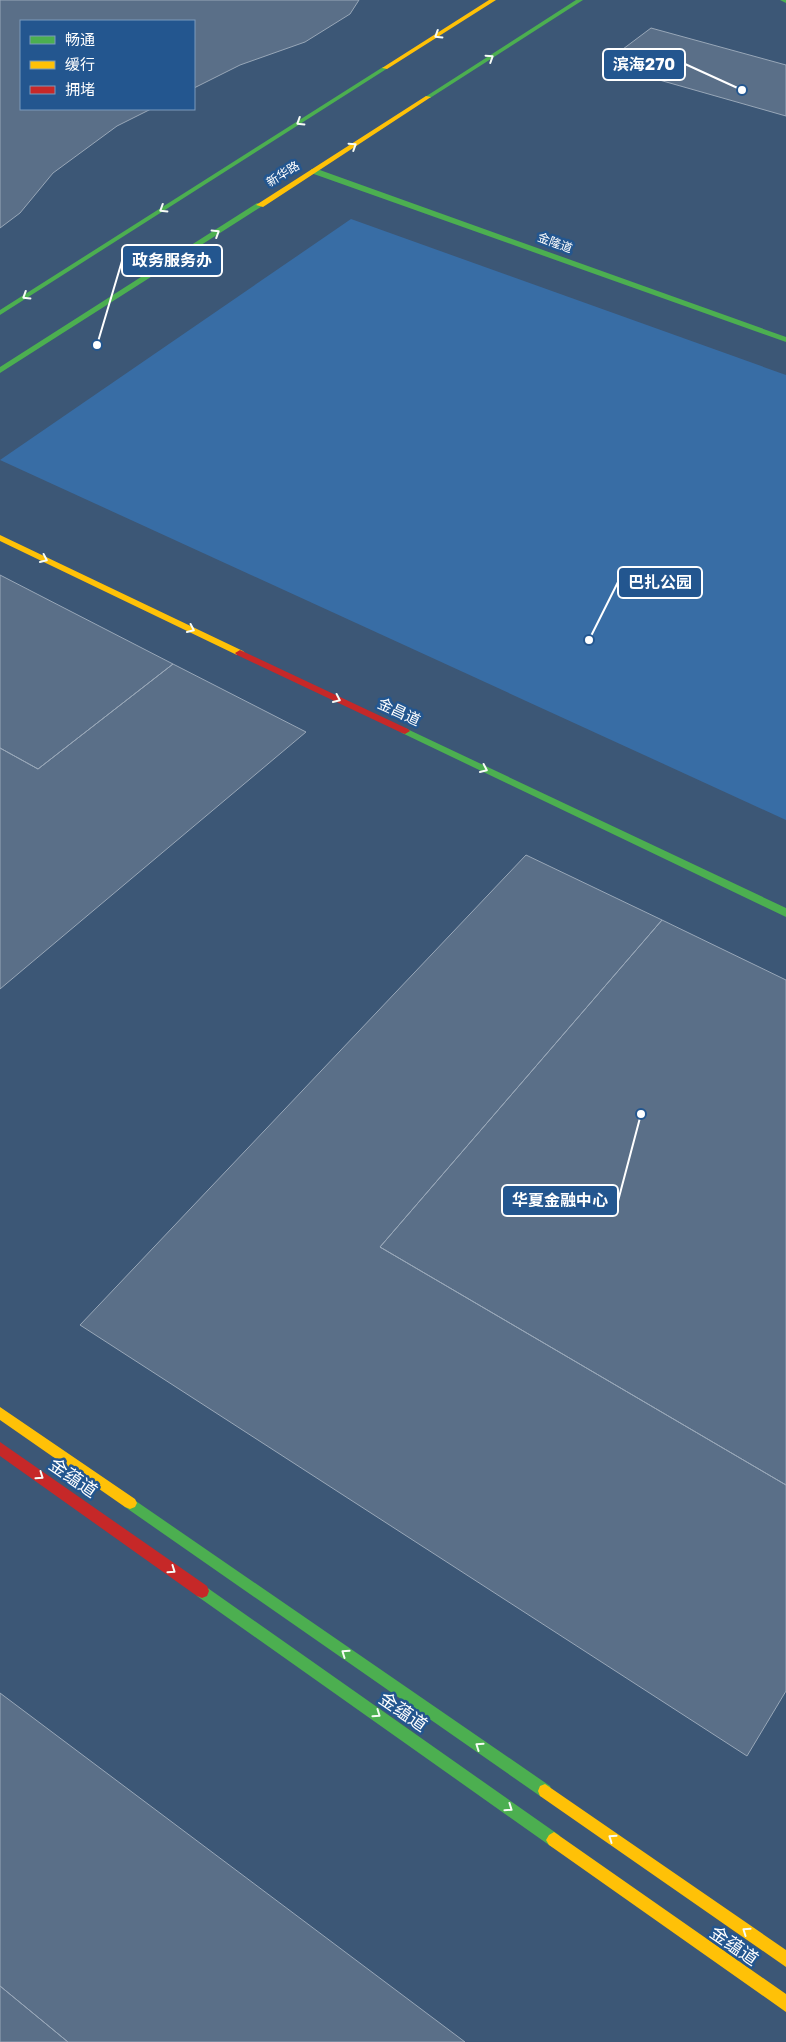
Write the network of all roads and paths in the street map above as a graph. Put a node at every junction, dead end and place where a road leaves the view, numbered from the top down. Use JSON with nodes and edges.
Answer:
{"nodes":[{"id":1,"x":494,"y":0,"type":"edge"},
{"id":2,"x":580,"y":0,"type":"edge"},
{"id":3,"x":314,"y":171,"type":"junction"},
{"id":4,"x":0,"y":313,"type":"edge"},
{"id":5,"x":786,"y":340,"type":"edge"},
{"id":6,"x":0,"y":372,"type":"edge"},
{"id":7,"x":0,"y":538,"type":"edge"},
{"id":8,"x":786,"y":913,"type":"edge"},
{"id":9,"x":0,"y":1414,"type":"edge"},
{"id":10,"x":0,"y":1448,"type":"edge"},
{"id":11,"x":786,"y":1958,"type":"edge"},
{"id":12,"x":760,"y":1986,"type":"junction"},
{"id":13,"x":786,"y":1998,"type":"edge"},
{"id":14,"x":786,"y":2004,"type":"edge"}],
"edges":[{"from":1,"to":4,"type":"street","one_way":true},
{"from":3,"to":2,"type":"street","name":"新华路","one_way":true},
{"from":3,"to":5,"type":"street","name":"金隆道"},
{"from":6,"to":3,"type":"street","name":"新华路","one_way":true},
{"from":7,"to":8,"type":"street","name":"金昌道","one_way":true},
{"from":11,"to":9,"type":"street","name":"金蕴道","one_way":true},
{"from":10,"to":12,"type":"street","name":"金蕴道","one_way":true},
{"from":12,"to":13,"type":"street"},
{"from":12,"to":14,"type":"street","name":"金蕴道"}]}
